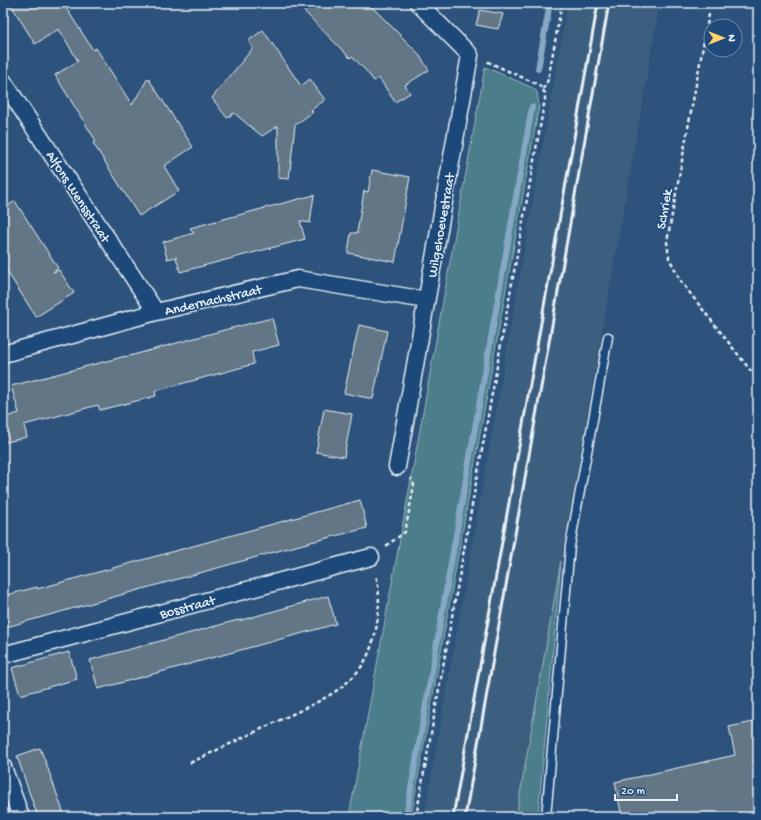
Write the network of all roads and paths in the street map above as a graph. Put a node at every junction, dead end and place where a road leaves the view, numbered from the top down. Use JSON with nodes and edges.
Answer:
{"nodes":[{"id":1,"x":418,"y":3,"type":"edge"},
{"id":2,"x":562,"y":3,"type":"edge"},
{"id":3,"x":709,"y":14,"type":"dead end"},
{"id":4,"x":470,"y":55,"type":"junction"},
{"id":5,"x":3,"y":80,"type":"edge"},
{"id":6,"x":543,"y":89,"type":"junction"},
{"id":7,"x":426,"y":300,"type":"junction"},
{"id":8,"x":156,"y":312,"type":"junction"},
{"id":9,"x":608,"y":337,"type":"dead end"},
{"id":10,"x":3,"y":354,"type":"edge"},
{"id":11,"x":758,"y":380,"type":"edge"},
{"id":12,"x":403,"y":471,"type":"joint"},
{"id":13,"x":371,"y":557,"type":"junction"},
{"id":14,"x":3,"y":655,"type":"edge"},
{"id":15,"x":190,"y":763,"type":"dead end"},
{"id":16,"x":3,"y":767,"type":"edge"},
{"id":17,"x":22,"y":817,"type":"edge"},
{"id":18,"x":416,"y":817,"type":"edge"},
{"id":19,"x":546,"y":817,"type":"edge"}],
"edges":[{"from":1,"to":4,"type":"street"},
{"from":2,"to":6,"type":"path"},
{"from":3,"to":11,"type":"path","name":"Schriek"},
{"from":4,"to":6,"type":"path"},
{"from":4,"to":7,"type":"street","name":"Wilgehoevestraat"},
{"from":5,"to":8,"type":"street","name":"Alfons Wensstraat"},
{"from":6,"to":18,"type":"path"},
{"from":7,"to":8,"type":"street","name":"Andernachstraat"},
{"from":7,"to":12,"type":"street","name":"Wilgehoevestraat"},
{"from":8,"to":10,"type":"street","name":"Andernachstraat"},
{"from":9,"to":19,"type":"lane"},
{"from":12,"to":13,"type":"path"},
{"from":13,"to":14,"type":"street","name":"Bosstraat"},
{"from":13,"to":15,"type":"path"},
{"from":16,"to":17,"type":"street"}]}
